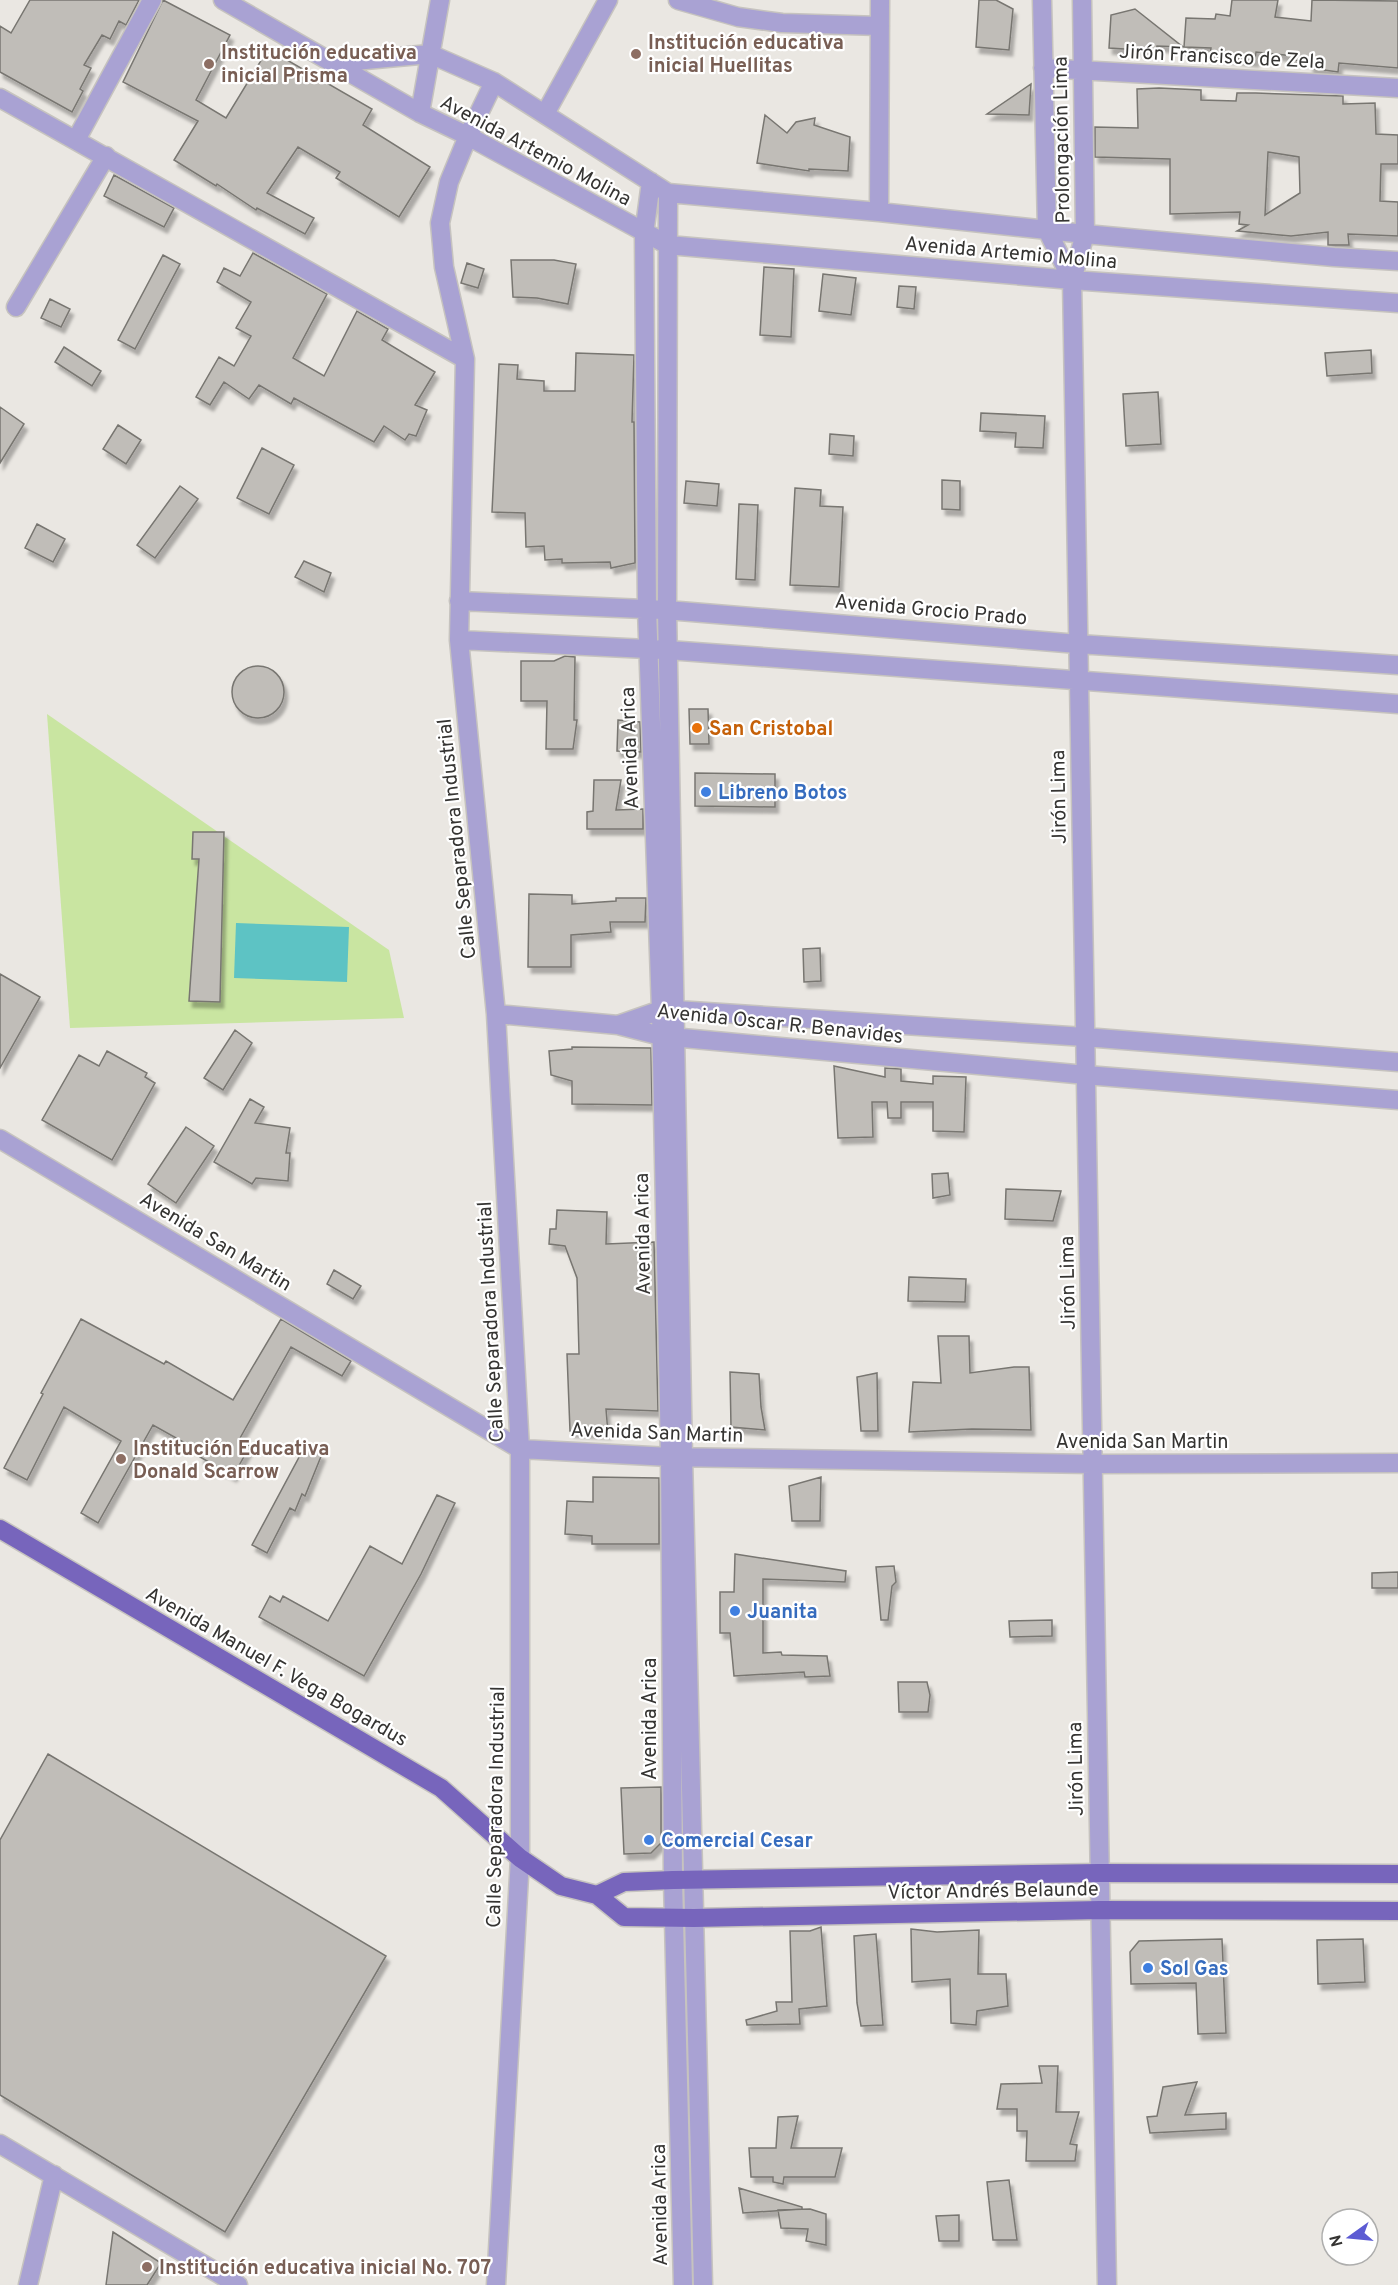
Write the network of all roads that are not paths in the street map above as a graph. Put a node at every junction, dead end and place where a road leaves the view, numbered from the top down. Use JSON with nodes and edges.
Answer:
{"nodes":[{"id":1,"x":152,"y":0,"type":"edge"},
{"id":2,"x":223,"y":0,"type":"edge"},
{"id":3,"x":440,"y":0,"type":"edge"},
{"id":4,"x":608,"y":0,"type":"edge"},
{"id":5,"x":678,"y":0,"type":"edge"},
{"id":6,"x":880,"y":0,"type":"edge"},
{"id":7,"x":1042,"y":0,"type":"edge"},
{"id":8,"x":1082,"y":0,"type":"edge"},
{"id":9,"x":880,"y":26,"type":"junction"},
{"id":10,"x":430,"y":54,"type":"junction"},
{"id":11,"x":333,"y":63,"type":"junction"},
{"id":12,"x":1043,"y":68,"type":"junction"},
{"id":13,"x":1083,"y":72,"type":"junction"},
{"id":14,"x":494,"y":82,"type":"junction"},
{"id":15,"x":1398,"y":88,"type":"edge"},
{"id":16,"x":0,"y":99,"type":"edge"},
{"id":17,"x":420,"y":113,"type":"junction"},
{"id":18,"x":545,"y":114,"type":"junction"},
{"id":19,"x":468,"y":136,"type":"junction"},
{"id":20,"x":76,"y":140,"type":"junction"},
{"id":21,"x":106,"y":156,"type":"junction"},
{"id":22,"x":651,"y":182,"type":"junction"},
{"id":23,"x":668,"y":193,"type":"junction"},
{"id":24,"x":879,"y":212,"type":"junction"},
{"id":25,"x":1047,"y":230,"type":"junction"},
{"id":26,"x":644,"y":234,"type":"junction"},
{"id":27,"x":1085,"y":234,"type":"junction"},
{"id":28,"x":668,"y":245,"type":"junction"},
{"id":29,"x":1398,"y":261,"type":"edge"},
{"id":30,"x":1072,"y":280,"type":"junction"},
{"id":31,"x":1398,"y":303,"type":"edge"},
{"id":32,"x":16,"y":307,"type":"dead end"},
{"id":33,"x":465,"y":359,"type":"junction"},
{"id":34,"x":459,"y":601,"type":"junction"},
{"id":35,"x":647,"y":609,"type":"junction"},
{"id":36,"x":667,"y":610,"type":"junction"},
{"id":37,"x":459,"y":640,"type":"junction"},
{"id":38,"x":1078,"y":644,"type":"junction"},
{"id":39,"x":648,"y":649,"type":"junction"},
{"id":40,"x":668,"y":650,"type":"junction"},
{"id":41,"x":1398,"y":665,"type":"edge"},
{"id":42,"x":1079,"y":679,"type":"junction"},
{"id":43,"x":1398,"y":704,"type":"edge"},
{"id":44,"x":668,"y":1010,"type":"junction"},
{"id":45,"x":496,"y":1014,"type":"junction"},
{"id":46,"x":618,"y":1025,"type":"junction"},
{"id":47,"x":668,"y":1037,"type":"junction"},
{"id":48,"x":1085,"y":1037,"type":"junction"},
{"id":49,"x":1398,"y":1062,"type":"edge"},
{"id":50,"x":1086,"y":1075,"type":"junction"},
{"id":51,"x":1398,"y":1100,"type":"edge"},
{"id":52,"x":0,"y":1139,"type":"edge"},
{"id":53,"x":520,"y":1449,"type":"junction"},
{"id":54,"x":677,"y":1457,"type":"junction"},
{"id":55,"x":1398,"y":1463,"type":"edge"},
{"id":56,"x":1092,"y":1464,"type":"junction"},
{"id":57,"x":0,"y":1529,"type":"edge"},
{"id":58,"x":520,"y":1858,"type":"junction"},
{"id":59,"x":1099,"y":1873,"type":"junction"},
{"id":60,"x":1398,"y":1874,"type":"edge"},
{"id":61,"x":693,"y":1879,"type":"junction"},
{"id":62,"x":673,"y":1880,"type":"junction"},
{"id":63,"x":597,"y":1895,"type":"junction"},
{"id":64,"x":1100,"y":1910,"type":"junction"},
{"id":65,"x":1398,"y":1911,"type":"edge"},
{"id":66,"x":675,"y":1918,"type":"junction"},
{"id":67,"x":694,"y":1918,"type":"junction"},
{"id":68,"x":0,"y":2144,"type":"edge"},
{"id":69,"x":54,"y":2175,"type":"junction"},
{"id":70,"x":28,"y":2285,"type":"edge"},
{"id":71,"x":238,"y":2285,"type":"edge"},
{"id":72,"x":496,"y":2285,"type":"edge"},
{"id":73,"x":683,"y":2285,"type":"edge"},
{"id":74,"x":703,"y":2285,"type":"edge"},
{"id":75,"x":1107,"y":2285,"type":"edge"}],
"edges":[{"from":1,"to":20,"type":"street"},
{"from":2,"to":11,"type":"street"},
{"from":3,"to":10,"type":"street"},
{"from":4,"to":18,"type":"street"},
{"from":5,"to":9,"type":"street"},
{"from":6,"to":9,"type":"street"},
{"from":7,"to":12,"type":"street","name":"Prolongación Lima"},
{"from":8,"to":13,"type":"street","name":"Prolongación Lima"},
{"from":9,"to":24,"type":"street"},
{"from":10,"to":11,"type":"street","name":"Avenida Artemio Molina"},
{"from":10,"to":14,"type":"street","name":"Avenida Artemio Molina"},
{"from":10,"to":17,"type":"street"},
{"from":11,"to":17,"type":"street","name":"Avenida Artemio Molina"},
{"from":12,"to":13,"type":"street","name":"Jirón Francisco de Zela"},
{"from":12,"to":25,"type":"street","name":"Prolongación Lima"},
{"from":13,"to":15,"type":"street","name":"Jirón Francisco de Zela"},
{"from":13,"to":27,"type":"street","name":"Prolongación Lima"},
{"from":14,"to":18,"type":"street","name":"Avenida Artemio Molina"},
{"from":14,"to":19,"type":"street","name":"Calle Separadora Industrial"},
{"from":16,"to":20,"type":"street"},
{"from":17,"to":19,"type":"street","name":"Avenida Artemio Molina"},
{"from":18,"to":22,"type":"street","name":"Avenida Artemio Molina"},
{"from":19,"to":26,"type":"street","name":"Avenida Artemio Molina"},
{"from":19,"to":33,"type":"street","name":"Calle Separadora Industrial"},
{"from":20,"to":21,"type":"street"},
{"from":21,"to":32,"type":"street"},
{"from":21,"to":33,"type":"street"},
{"from":22,"to":23,"type":"street","name":"Avenida Artemio Molina"},
{"from":22,"to":26,"type":"street","name":"Avenida Arica"},
{"from":23,"to":24,"type":"street","name":"Avenida Artemio Molina"},
{"from":23,"to":28,"type":"street","name":"Avenida Arica"},
{"from":24,"to":25,"type":"street","name":"Avenida Artemio Molina"},
{"from":25,"to":27,"type":"street","name":"Avenida Artemio Molina"},
{"from":25,"to":30,"type":"street","name":"Prolongación Lima"},
{"from":26,"to":28,"type":"street","name":"Avenida Artemio Molina"},
{"from":26,"to":35,"type":"street","name":"Avenida Arica"},
{"from":27,"to":29,"type":"street","name":"Avenida Artemio Molina"},
{"from":27,"to":30,"type":"street","name":"Prolongación Lima"},
{"from":28,"to":30,"type":"street","name":"Avenida Artemio Molina"},
{"from":28,"to":36,"type":"street","name":"Avenida Arica"},
{"from":30,"to":31,"type":"street","name":"Avenida Artemio Molina"},
{"from":30,"to":38,"type":"street","name":"Jirón Lima"},
{"from":33,"to":34,"type":"street","name":"Calle Separadora Industrial"},
{"from":34,"to":35,"type":"street","name":"Avenida Grocio Prado"},
{"from":34,"to":37,"type":"street","name":"Calle Separadora Industrial"},
{"from":35,"to":36,"type":"street","name":"Avenida Grocio Prado"},
{"from":35,"to":39,"type":"street","name":"Avenida Arica"},
{"from":36,"to":38,"type":"street","name":"Avenida Grocio Prado"},
{"from":36,"to":40,"type":"street","name":"Avenida Arica"},
{"from":37,"to":39,"type":"street"},
{"from":37,"to":45,"type":"street","name":"Calle Separadora Industrial"},
{"from":38,"to":41,"type":"street","name":"Avenida Grocio Prado"},
{"from":38,"to":42,"type":"street","name":"Jirón Lima"},
{"from":39,"to":40,"type":"street"},
{"from":39,"to":44,"type":"street","name":"Avenida Arica"},
{"from":40,"to":42,"type":"street"},
{"from":40,"to":44,"type":"street","name":"Avenida Arica"},
{"from":42,"to":43,"type":"street"},
{"from":42,"to":48,"type":"street","name":"Jirón Lima"},
{"from":44,"to":46,"type":"street","name":"Avenida Oscar R. Benavides"},
{"from":44,"to":47,"type":"street","name":"Avenida Arica"},
{"from":44,"to":48,"type":"street","name":"Avenida Oscar R. Benavides"},
{"from":45,"to":46,"type":"street"},
{"from":45,"to":53,"type":"street","name":"Calle Separadora Industrial"},
{"from":46,"to":47,"type":"street","name":"Avenida Oscar R. Benavides"},
{"from":47,"to":50,"type":"street","name":"Avenida Oscar R. Benavides"},
{"from":47,"to":54,"type":"street","name":"Avenida Arica"},
{"from":48,"to":49,"type":"street","name":"Avenida Oscar R. Benavides"},
{"from":48,"to":50,"type":"street","name":"Jirón Lima"},
{"from":50,"to":51,"type":"street","name":"Avenida Oscar R. Benavides"},
{"from":50,"to":56,"type":"street","name":"Jirón Lima"},
{"from":52,"to":53,"type":"street","name":"Avenida San Martin"},
{"from":53,"to":54,"type":"street","name":"Avenida San Martin"},
{"from":53,"to":58,"type":"street","name":"Calle Separadora Industrial"},
{"from":54,"to":56,"type":"street","name":"Avenida San Martin"},
{"from":54,"to":61,"type":"street","name":"Avenida Arica"},
{"from":54,"to":62,"type":"street","name":"Avenida Arica"},
{"from":55,"to":56,"type":"street","name":"Avenida San Martin"},
{"from":56,"to":59,"type":"street","name":"Jirón Lima"},
{"from":57,"to":58,"type":"main road","name":"Avenida Manuel F. Vega Bogardus"},
{"from":58,"to":63,"type":"main road","name":"Víctor Andrés Belaunde"},
{"from":58,"to":72,"type":"street","name":"Calle Separadora Industrial"},
{"from":59,"to":60,"type":"main road","name":"Víctor Andrés Belaunde"},
{"from":59,"to":61,"type":"main road","name":"Víctor Andrés Belaunde"},
{"from":59,"to":64,"type":"street","name":"Jirón Lima"},
{"from":61,"to":62,"type":"main road","name":"Víctor Andrés Belaunde"},
{"from":61,"to":67,"type":"street","name":"Avenida Arica"},
{"from":62,"to":63,"type":"main road","name":"Víctor Andrés Belaunde"},
{"from":62,"to":66,"type":"street","name":"Avenida Arica"},
{"from":63,"to":66,"type":"main road","name":"Víctor Andrés Belaunde"},
{"from":64,"to":65,"type":"main road","name":"Víctor Andrés Belaunde"},
{"from":64,"to":67,"type":"main road","name":"Víctor Andrés Belaunde"},
{"from":64,"to":75,"type":"street","name":"Jirón Lima"},
{"from":66,"to":67,"type":"main road","name":"Víctor Andrés Belaunde"},
{"from":66,"to":73,"type":"street","name":"Avenida Arica"},
{"from":67,"to":74,"type":"street","name":"Avenida Arica"},
{"from":68,"to":69,"type":"street"},
{"from":69,"to":70,"type":"street"},
{"from":69,"to":71,"type":"street"}]}
